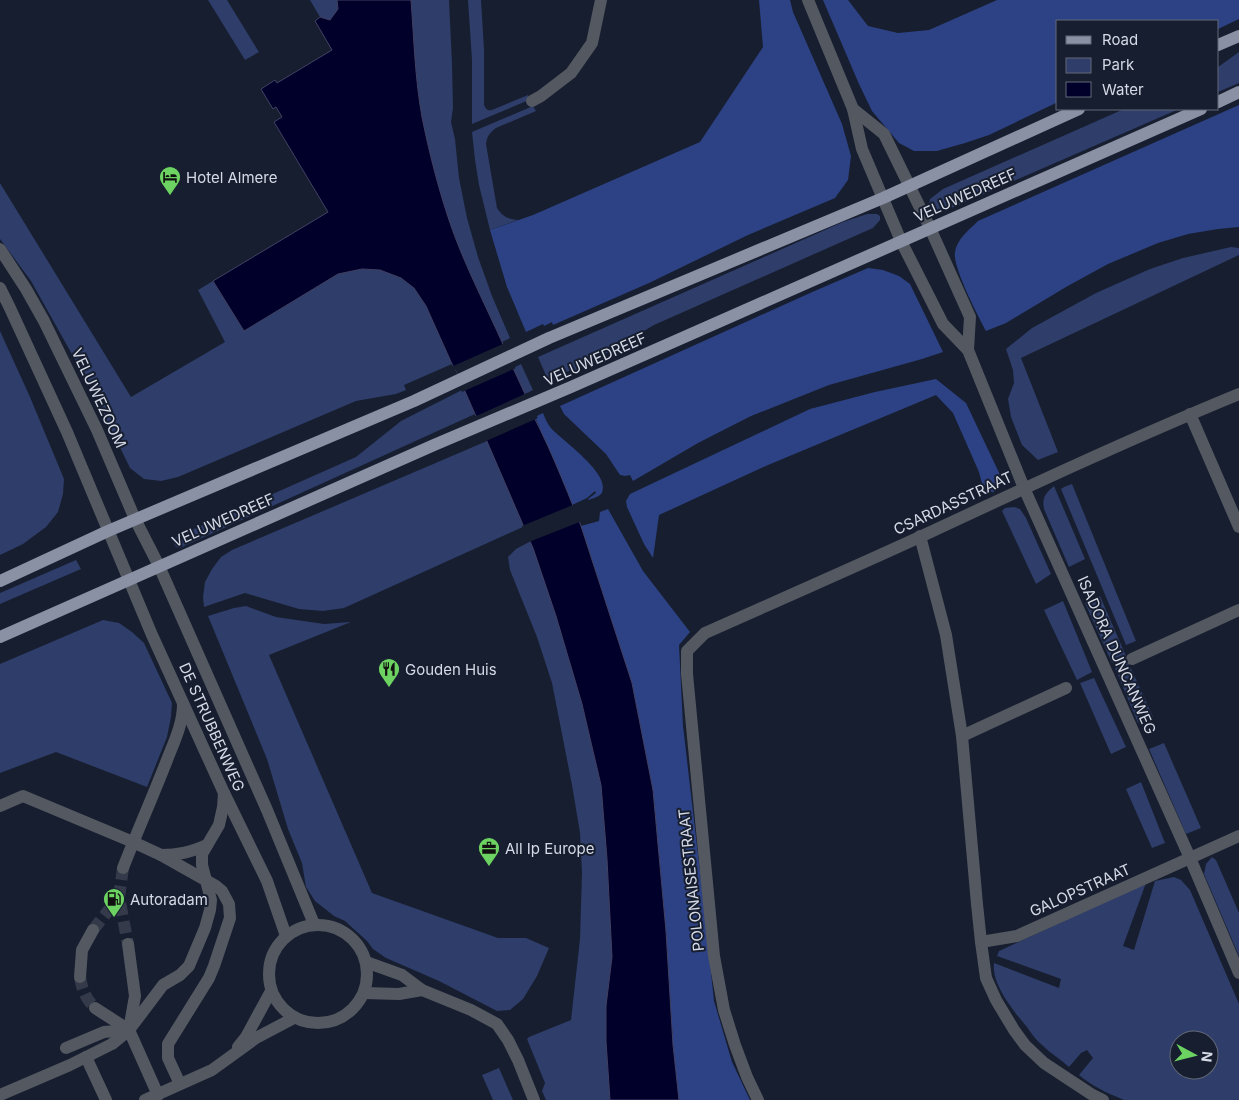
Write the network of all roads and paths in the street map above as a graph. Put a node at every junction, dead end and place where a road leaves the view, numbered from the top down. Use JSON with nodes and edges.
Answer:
{"nodes":[{"id":1,"x":601,"y":0,"type":"edge"},
{"id":2,"x":808,"y":0,"type":"edge"},
{"id":3,"x":1239,"y":36,"type":"edge"},
{"id":4,"x":1219,"y":45,"type":"edge"},
{"id":5,"x":1239,"y":92,"type":"edge"},
{"id":6,"x":532,"y":101,"type":"dead end"},
{"id":7,"x":1219,"y":102,"type":"edge"},
{"id":8,"x":853,"y":109,"type":"junction"},
{"id":9,"x":1077,"y":110,"type":"edge"},
{"id":10,"x":1199,"y":110,"type":"edge"},
{"id":11,"x":910,"y":186,"type":"junction"},
{"id":12,"x":883,"y":198,"type":"junction"},
{"id":13,"x":930,"y":228,"type":"junction"},
{"id":14,"x":901,"y":242,"type":"junction"},
{"id":15,"x":0,"y":249,"type":"edge"},
{"id":16,"x":0,"y":288,"type":"edge"},
{"id":17,"x":968,"y":350,"type":"junction"},
{"id":18,"x":1239,"y":394,"type":"edge"},
{"id":19,"x":1190,"y":414,"type":"junction"},
{"id":20,"x":1024,"y":488,"type":"junction"},
{"id":21,"x":135,"y":519,"type":"junction"},
{"id":22,"x":1239,"y":527,"type":"edge"},
{"id":23,"x":108,"y":531,"type":"junction"},
{"id":24,"x":920,"y":536,"type":"junction"},
{"id":25,"x":158,"y":566,"type":"junction"},
{"id":26,"x":128,"y":579,"type":"junction"},
{"id":27,"x":0,"y":581,"type":"edge"},
{"id":28,"x":1239,"y":610,"type":"edge"},
{"id":29,"x":0,"y":636,"type":"edge"},
{"id":30,"x":687,"y":651,"type":"joint"},
{"id":31,"x":1132,"y":659,"type":"dead end"},
{"id":32,"x":1066,"y":688,"type":"dead end"},
{"id":33,"x":183,"y":703,"type":"junction"},
{"id":34,"x":962,"y":736,"type":"junction"},
{"id":35,"x":224,"y":793,"type":"junction"},
{"id":36,"x":0,"y":806,"type":"edge"},
{"id":37,"x":1239,"y":836,"type":"edge"},
{"id":38,"x":133,"y":842,"type":"junction"},
{"id":39,"x":207,"y":845,"type":"junction"},
{"id":40,"x":162,"y":855,"type":"junction"},
{"id":41,"x":1190,"y":858,"type":"junction"},
{"id":42,"x":123,"y":868,"type":"tunnel mouth"},
{"id":43,"x":206,"y":881,"type":"junction"},
{"id":44,"x":314,"y":924,"type":"junction"},
{"id":45,"x":93,"y":930,"type":"tunnel mouth"},
{"id":46,"x":286,"y":936,"type":"junction"},
{"id":47,"x":981,"y":942,"type":"junction"},
{"id":48,"x":128,"y":944,"type":"tunnel mouth"},
{"id":49,"x":366,"y":962,"type":"junction"},
{"id":50,"x":1239,"y":973,"type":"edge"},
{"id":51,"x":80,"y":977,"type":"tunnel mouth"},
{"id":52,"x":422,"y":990,"type":"junction"},
{"id":53,"x":270,"y":991,"type":"junction"},
{"id":54,"x":364,"y":993,"type":"junction"},
{"id":55,"x":95,"y":1008,"type":"tunnel mouth"},
{"id":56,"x":294,"y":1018,"type":"junction"},
{"id":57,"x":129,"y":1030,"type":"junction"},
{"id":58,"x":66,"y":1048,"type":"dead end"},
{"id":59,"x":232,"y":1055,"type":"junction"},
{"id":60,"x":86,"y":1057,"type":"junction"},
{"id":61,"x":180,"y":1084,"type":"junction"},
{"id":62,"x":0,"y":1095,"type":"edge"},
{"id":63,"x":158,"y":1095,"type":"junction"},
{"id":64,"x":106,"y":1100,"type":"edge"},
{"id":65,"x":145,"y":1100,"type":"edge"},
{"id":66,"x":534,"y":1100,"type":"edge"},
{"id":67,"x":758,"y":1100,"type":"edge"},
{"id":68,"x":1103,"y":1100,"type":"edge"}],
"edges":[{"from":1,"to":6,"type":"street"},
{"from":2,"to":8,"type":"street","name":"ISADORA DUNCANWEG"},
{"from":3,"to":4,"type":"main road"},
{"from":5,"to":7,"type":"main road"},
{"from":8,"to":11,"type":"street","name":"ISADORA DUNCANWEG"},
{"from":8,"to":12,"type":"street","name":"ISADORA DUNCANWEG"},
{"from":9,"to":11,"type":"main road","name":"VELUWEDREEF"},
{"from":10,"to":13,"type":"main road","name":"VELUWEDREEF"},
{"from":11,"to":12,"type":"main road","name":"VELUWEDREEF"},
{"from":11,"to":13,"type":"street","name":"ISADORA DUNCANWEG"},
{"from":12,"to":14,"type":"street","name":"ISADORA DUNCANWEG"},
{"from":12,"to":21,"type":"main road","name":"VELUWEDREEF"},
{"from":13,"to":14,"type":"main road","name":"VELUWEDREEF"},
{"from":13,"to":17,"type":"street","name":"ISADORA DUNCANWEG"},
{"from":14,"to":17,"type":"street","name":"ISADORA DUNCANWEG"},
{"from":14,"to":25,"type":"main road","name":"VELUWEDREEF"},
{"from":15,"to":21,"type":"street","name":"VELUWEZOOM"},
{"from":16,"to":23,"type":"street"},
{"from":17,"to":20,"type":"street","name":"ISADORA DUNCANWEG"},
{"from":18,"to":19,"type":"street","name":"CSARDASSTRAAT"},
{"from":19,"to":20,"type":"street","name":"CSARDASSTRAAT"},
{"from":19,"to":22,"type":"street"},
{"from":20,"to":24,"type":"street","name":"CSARDASSTRAAT"},
{"from":20,"to":41,"type":"street","name":"ISADORA DUNCANWEG"},
{"from":21,"to":23,"type":"main road","name":"VELUWEDREEF"},
{"from":21,"to":25,"type":"street","name":"VELUWEZOOM"},
{"from":23,"to":26,"type":"street","name":"DE STRUBBENWEG"},
{"from":23,"to":27,"type":"main road","name":"VELUWEDREEF"},
{"from":24,"to":30,"type":"street","name":"CSARDASSTRAAT"},
{"from":24,"to":34,"type":"street"},
{"from":25,"to":26,"type":"main road","name":"VELUWEDREEF"},
{"from":25,"to":44,"type":"street","name":"DE STRUBBENWEG"},
{"from":26,"to":29,"type":"main road","name":"VELUWEDREEF"},
{"from":26,"to":33,"type":"street","name":"DE STRUBBENWEG"},
{"from":28,"to":31,"type":"street"},
{"from":30,"to":67,"type":"street","name":"POLONAISESTRAAT"},
{"from":32,"to":34,"type":"street"},
{"from":33,"to":35,"type":"street","name":"DE STRUBBENWEG"},
{"from":33,"to":38,"type":"street"},
{"from":34,"to":47,"type":"street"},
{"from":35,"to":39,"type":"street"},
{"from":35,"to":46,"type":"street","name":"DE STRUBBENWEG"},
{"from":36,"to":38,"type":"street"},
{"from":37,"to":41,"type":"street","name":"GALOPSTRAAT"},
{"from":38,"to":40,"type":"street"},
{"from":38,"to":42,"type":"street"},
{"from":39,"to":40,"type":"street"},
{"from":39,"to":43,"type":"street"},
{"from":40,"to":43,"type":"street"},
{"from":41,"to":47,"type":"street","name":"GALOPSTRAAT"},
{"from":41,"to":50,"type":"street","name":"ISADORA DUNCANWEG"},
{"from":43,"to":57,"type":"street"},
{"from":43,"to":61,"type":"street"},
{"from":44,"to":46,"type":"street"},
{"from":44,"to":49,"type":"street"},
{"from":45,"to":51,"type":"street"},
{"from":46,"to":53,"type":"street"},
{"from":47,"to":68,"type":"street"},
{"from":48,"to":57,"type":"street"},
{"from":49,"to":52,"type":"street"},
{"from":49,"to":54,"type":"street"},
{"from":52,"to":54,"type":"street"},
{"from":52,"to":66,"type":"street"},
{"from":53,"to":56,"type":"street"},
{"from":53,"to":59,"type":"street"},
{"from":54,"to":56,"type":"street"},
{"from":55,"to":57,"type":"street"},
{"from":56,"to":59,"type":"street"},
{"from":57,"to":58,"type":"street"},
{"from":57,"to":60,"type":"street"},
{"from":57,"to":63,"type":"street"},
{"from":59,"to":61,"type":"street"},
{"from":60,"to":62,"type":"street"},
{"from":60,"to":64,"type":"street"},
{"from":61,"to":63,"type":"street"},
{"from":63,"to":65,"type":"street"}]}
